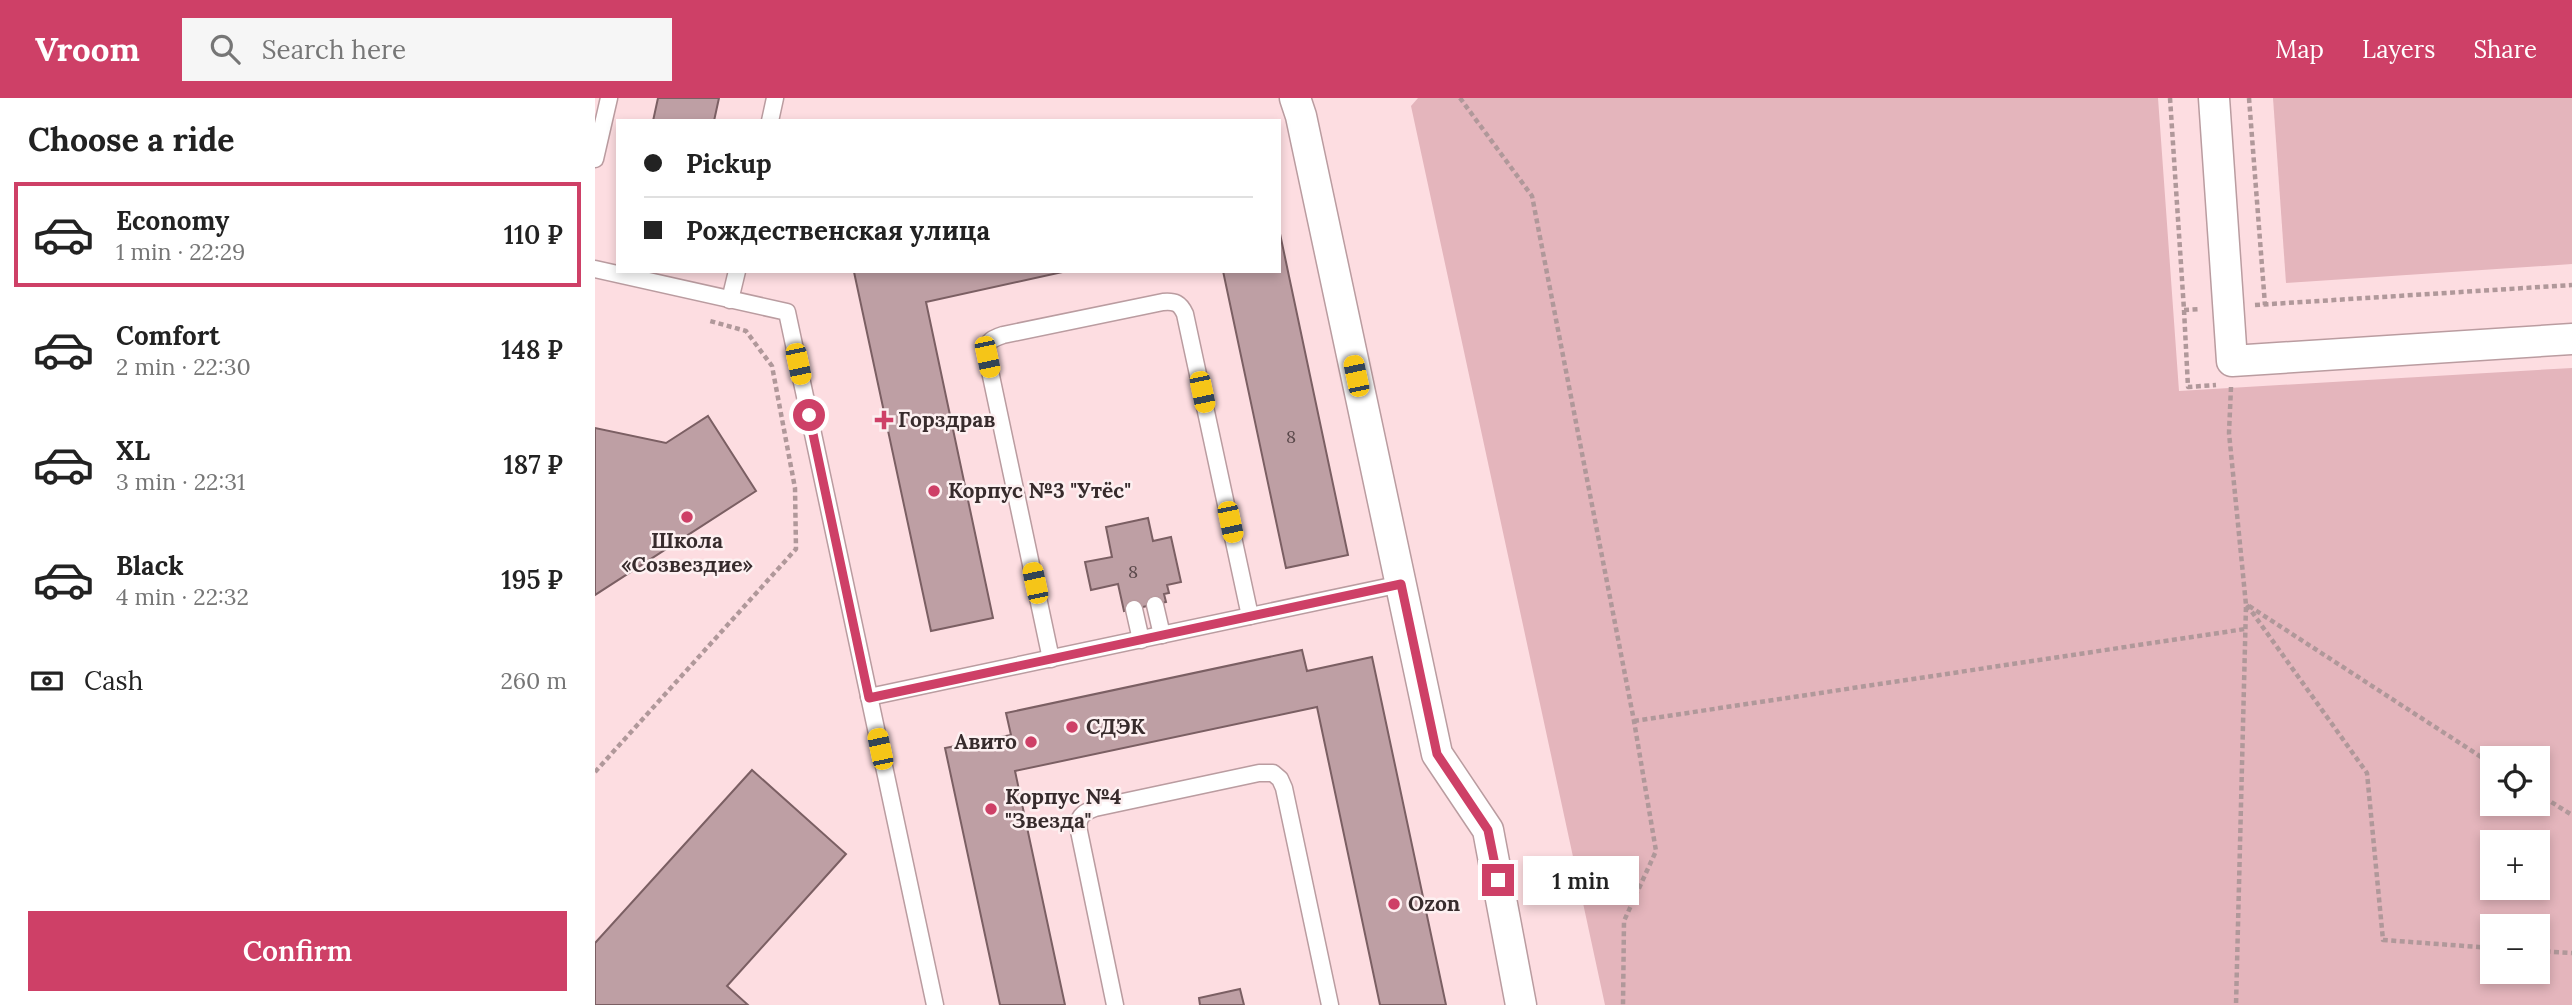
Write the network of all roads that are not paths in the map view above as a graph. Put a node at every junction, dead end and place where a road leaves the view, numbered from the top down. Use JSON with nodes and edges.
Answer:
{"nodes":[{"id":1,"x":609,"y":98,"type":"edge"},
{"id":2,"x":775,"y":98,"type":"edge"},
{"id":3,"x":1295,"y":98,"type":"edge"},
{"id":4,"x":2214,"y":98,"type":"edge"},
{"id":5,"x":770,"y":119,"type":"edge"},
{"id":6,"x":595,"y":159,"type":"edge"},
{"id":7,"x":595,"y":269,"type":"edge"},
{"id":8,"x":737,"y":273,"type":"edge"},
{"id":9,"x":730,"y":300,"type":"junction"},
{"id":10,"x":2572,"y":339,"type":"edge"},
{"id":11,"x":1401,"y":584,"type":"junction"},
{"id":12,"x":1155,"y":605,"type":"dead end"},
{"id":13,"x":1134,"y":609,"type":"dead end"},
{"id":14,"x":1250,"y":617,"type":"junction"},
{"id":15,"x":1162,"y":635,"type":"junction"},
{"id":16,"x":1141,"y":640,"type":"junction"},
{"id":17,"x":1051,"y":659,"type":"junction"},
{"id":18,"x":869,"y":698,"type":"junction"},
{"id":19,"x":935,"y":1005,"type":"edge"},
{"id":20,"x":1115,"y":1005,"type":"edge"},
{"id":21,"x":1330,"y":1005,"type":"edge"},
{"id":22,"x":1521,"y":1005,"type":"edge"}],
"edges":[{"from":1,"to":6,"type":"lane"},
{"from":2,"to":5,"type":"lane"},
{"from":3,"to":11,"type":"street"},
{"from":4,"to":10,"type":"street"},
{"from":7,"to":9,"type":"lane"},
{"from":8,"to":9,"type":"lane"},
{"from":9,"to":18,"type":"lane"},
{"from":11,"to":14,"type":"lane"},
{"from":11,"to":22,"type":"street"},
{"from":12,"to":15,"type":"lane"},
{"from":13,"to":16,"type":"lane"},
{"from":14,"to":15,"type":"lane"},
{"from":14,"to":17,"type":"lane"},
{"from":15,"to":16,"type":"lane"},
{"from":16,"to":17,"type":"lane"},
{"from":17,"to":18,"type":"lane"},
{"from":18,"to":19,"type":"lane"},
{"from":20,"to":21,"type":"lane"}]}
